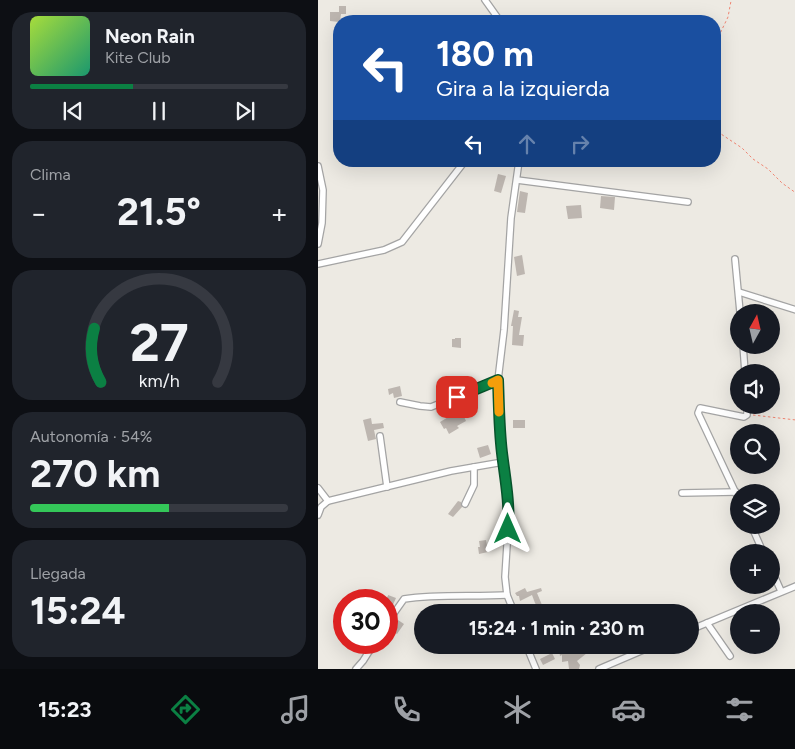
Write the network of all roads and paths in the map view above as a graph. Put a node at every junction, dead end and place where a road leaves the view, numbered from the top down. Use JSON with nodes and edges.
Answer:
{"nodes":[{"id":1,"x":485,"y":0,"type":"edge"},
{"id":2,"x":731,"y":1,"type":"edge"},
{"id":3,"x":496,"y":15,"type":"edge"},
{"id":4,"x":721,"y":32,"type":"edge"},
{"id":5,"x":721,"y":134,"type":"edge"},
{"id":6,"x":318,"y":166,"type":"edge"},
{"id":7,"x":460,"y":167,"type":"edge"},
{"id":8,"x":518,"y":167,"type":"edge"},
{"id":9,"x":517,"y":180,"type":"junction"},
{"id":10,"x":796,"y":193,"type":"edge"},
{"id":11,"x":688,"y":202,"type":"dead end"},
{"id":12,"x":318,"y":244,"type":"edge"},
{"id":13,"x":735,"y":260,"type":"dead end"},
{"id":14,"x":318,"y":264,"type":"edge"},
{"id":15,"x":739,"y":292,"type":"junction"},
{"id":16,"x":740,"y":304,"type":"edge"},
{"id":17,"x":796,"y":310,"type":"edge"},
{"id":18,"x":498,"y":380,"type":"junction"},
{"id":19,"x":400,"y":402,"type":"dead end"},
{"id":20,"x":747,"y":415,"type":"joint"},
{"id":21,"x":796,"y":420,"type":"edge"},
{"id":22,"x":380,"y":436,"type":"dead end"},
{"id":23,"x":503,"y":462,"type":"junction"},
{"id":24,"x":474,"y":467,"type":"junction"},
{"id":25,"x":732,"y":484,"type":"edge"},
{"id":26,"x":387,"y":487,"type":"junction"},
{"id":27,"x":318,"y":488,"type":"edge"},
{"id":28,"x":730,"y":492,"type":"edge"},
{"id":29,"x":682,"y":493,"type":"dead end"},
{"id":30,"x":328,"y":501,"type":"junction"},
{"id":31,"x":465,"y":504,"type":"dead end"},
{"id":32,"x":318,"y":515,"type":"edge"},
{"id":33,"x":796,"y":586,"type":"edge"},
{"id":34,"x":781,"y":591,"type":"joint"},
{"id":35,"x":507,"y":595,"type":"junction"},
{"id":36,"x":511,"y":604,"type":"edge"},
{"id":37,"x":398,"y":607,"type":"edge"},
{"id":38,"x":707,"y":623,"type":"junction"},
{"id":39,"x":699,"y":626,"type":"edge"},
{"id":40,"x":367,"y":654,"type":"edge"},
{"id":41,"x":530,"y":654,"type":"edge"},
{"id":42,"x":634,"y":654,"type":"edge"},
{"id":43,"x":730,"y":656,"type":"dead end"},
{"id":44,"x":356,"y":669,"type":"edge"},
{"id":45,"x":536,"y":669,"type":"edge"},
{"id":46,"x":599,"y":669,"type":"edge"}],
"edges":[{"from":1,"to":3,"type":"street"},
{"from":2,"to":4,"type":"path"},
{"from":5,"to":10,"type":"path"},
{"from":6,"to":12,"type":"street"},
{"from":7,"to":14,"type":"street"},
{"from":8,"to":9,"type":"street"},
{"from":9,"to":11,"type":"street"},
{"from":9,"to":18,"type":"street"},
{"from":13,"to":15,"type":"street"},
{"from":15,"to":16,"type":"street"},
{"from":15,"to":17,"type":"street"},
{"from":18,"to":19,"type":"street"},
{"from":18,"to":23,"type":"street"},
{"from":20,"to":21,"type":"path"},
{"from":20,"to":25,"type":"street"},
{"from":22,"to":26,"type":"street"},
{"from":23,"to":24,"type":"street"},
{"from":23,"to":35,"type":"street"},
{"from":24,"to":26,"type":"street"},
{"from":24,"to":31,"type":"street"},
{"from":26,"to":30,"type":"street"},
{"from":27,"to":30,"type":"street"},
{"from":28,"to":29,"type":"street"},
{"from":30,"to":32,"type":"street"},
{"from":33,"to":34,"type":"street"},
{"from":34,"to":38,"type":"street"},
{"from":35,"to":36,"type":"street"},
{"from":35,"to":37,"type":"street"},
{"from":38,"to":39,"type":"street"},
{"from":38,"to":43,"type":"street"},
{"from":40,"to":44,"type":"street"},
{"from":41,"to":45,"type":"street"},
{"from":42,"to":46,"type":"street"}]}
